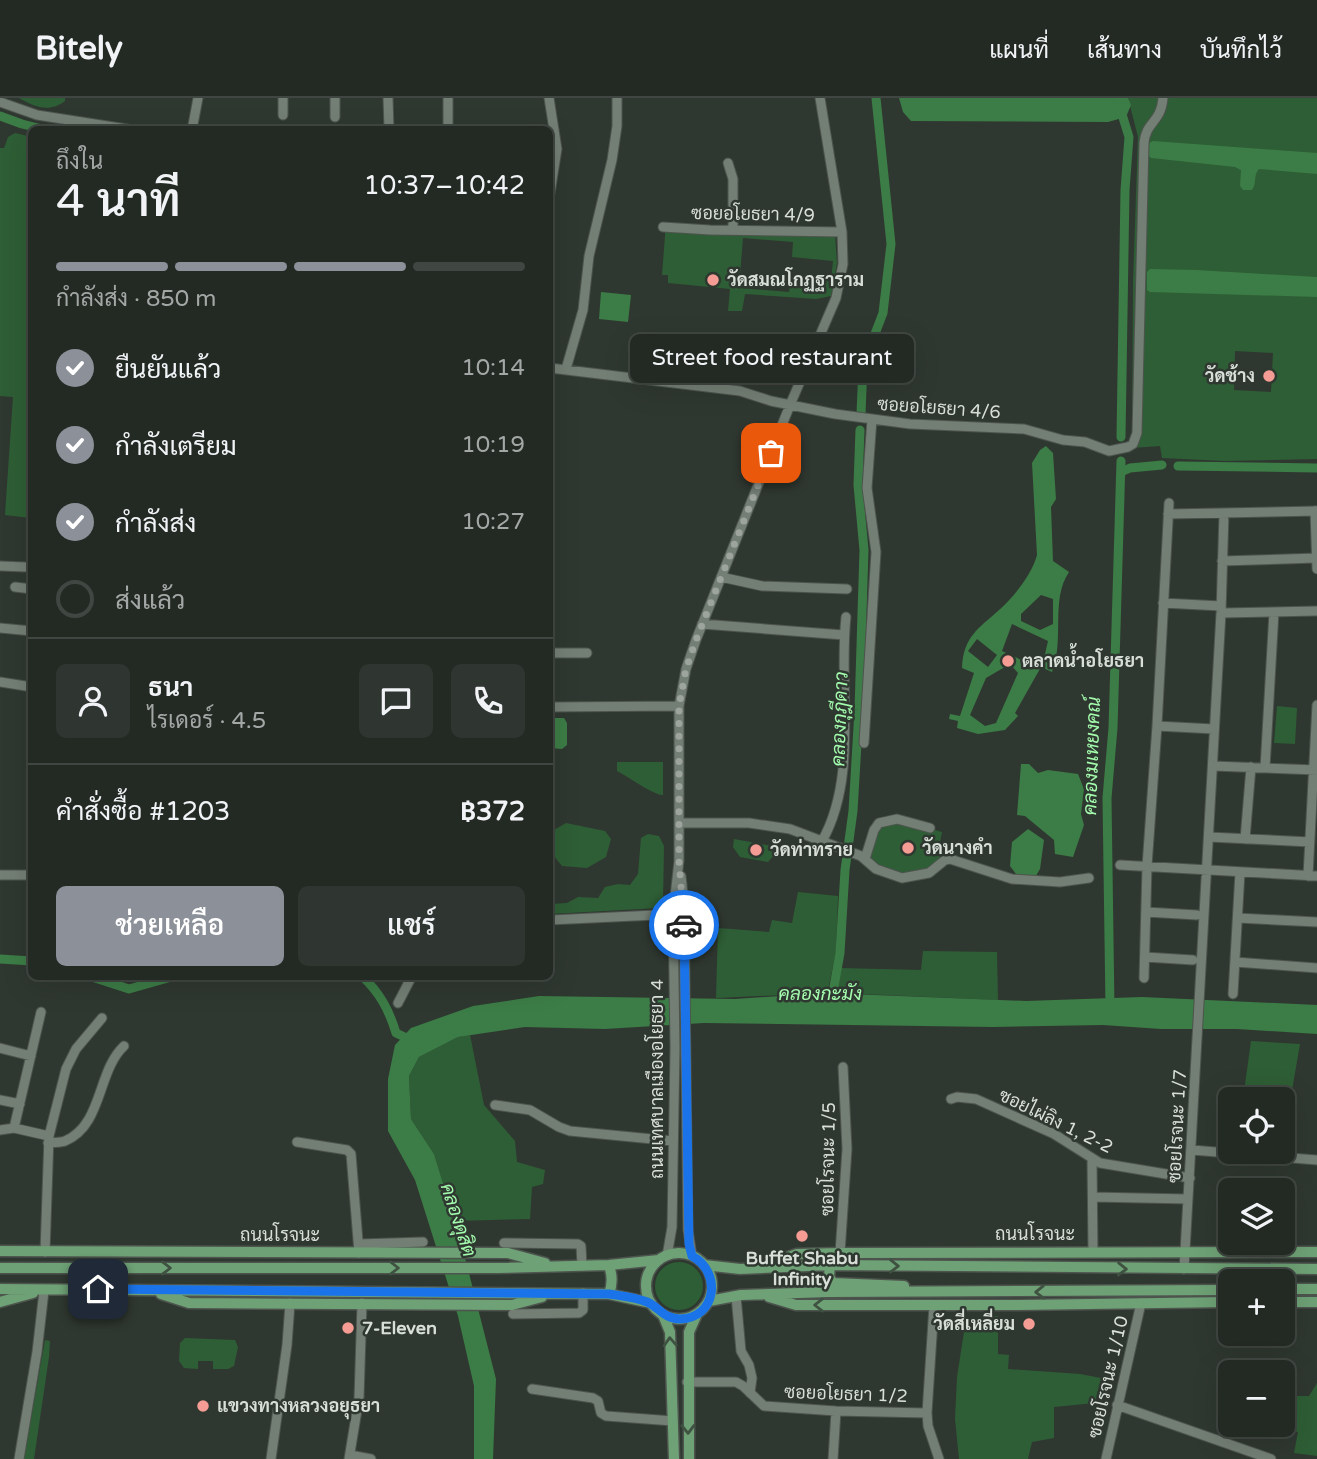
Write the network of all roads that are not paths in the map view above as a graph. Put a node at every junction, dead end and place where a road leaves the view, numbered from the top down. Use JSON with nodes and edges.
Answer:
{"nodes":[{"id":1,"x":198,"y":98,"type":"edge"},
{"id":2,"x":283,"y":98,"type":"edge"},
{"id":3,"x":335,"y":98,"type":"edge"},
{"id":4,"x":388,"y":98,"type":"edge"},
{"id":5,"x":449,"y":98,"type":"edge"},
{"id":6,"x":549,"y":98,"type":"edge"},
{"id":7,"x":617,"y":98,"type":"edge"},
{"id":8,"x":820,"y":98,"type":"edge"},
{"id":9,"x":1163,"y":98,"type":"edge"},
{"id":10,"x":0,"y":102,"type":"edge"},
{"id":11,"x":284,"y":115,"type":"dead end"},
{"id":12,"x":335,"y":117,"type":"dead end"},
{"id":13,"x":110,"y":126,"type":"edge"},
{"id":14,"x":193,"y":126,"type":"edge"},
{"id":15,"x":388,"y":126,"type":"edge"},
{"id":16,"x":448,"y":126,"type":"edge"},
{"id":17,"x":729,"y":163,"type":"dead end"},
{"id":18,"x":553,"y":174,"type":"edge"},
{"id":19,"x":663,"y":227,"type":"dead end"},
{"id":20,"x":733,"y":230,"type":"junction"},
{"id":21,"x":842,"y":232,"type":"junction"},
{"id":22,"x":553,"y":368,"type":"edge"},
{"id":23,"x":566,"y":369,"type":"junction"},
{"id":24,"x":790,"y":405,"type":"junction"},
{"id":25,"x":872,"y":419,"type":"junction"},
{"id":26,"x":1169,"y":503,"type":"dead end"},
{"id":27,"x":1316,"y":511,"type":"edge"},
{"id":28,"x":1224,"y":513,"type":"junction"},
{"id":29,"x":1168,"y":514,"type":"junction"},
{"id":30,"x":1317,"y":558,"type":"edge"},
{"id":31,"x":1223,"y":561,"type":"junction"},
{"id":32,"x":0,"y":566,"type":"edge"},
{"id":33,"x":25,"y":566,"type":"dead end"},
{"id":34,"x":1317,"y":569,"type":"edge"},
{"id":35,"x":721,"y":577,"type":"junction"},
{"id":36,"x":15,"y":587,"type":"dead end"},
{"id":37,"x":28,"y":589,"type":"edge"},
{"id":38,"x":847,"y":589,"type":"dead end"},
{"id":39,"x":1163,"y":603,"type":"junction"},
{"id":40,"x":1221,"y":610,"type":"junction"},
{"id":41,"x":1317,"y":611,"type":"edge"},
{"id":42,"x":1274,"y":612,"type":"junction"},
{"id":43,"x":846,"y":617,"type":"dead end"},
{"id":44,"x":702,"y":624,"type":"junction"},
{"id":45,"x":0,"y":628,"type":"edge"},
{"id":46,"x":28,"y":631,"type":"edge"},
{"id":47,"x":844,"y":635,"type":"junction"},
{"id":48,"x":553,"y":653,"type":"edge"},
{"id":49,"x":587,"y":653,"type":"dead end"},
{"id":50,"x":0,"y":682,"type":"edge"},
{"id":51,"x":28,"y":686,"type":"edge"},
{"id":52,"x":1317,"y":705,"type":"edge"},
{"id":53,"x":679,"y":706,"type":"junction"},
{"id":54,"x":553,"y":707,"type":"edge"},
{"id":55,"x":1317,"y":716,"type":"edge"},
{"id":56,"x":1157,"y":726,"type":"junction"},
{"id":57,"x":1214,"y":729,"type":"junction"},
{"id":58,"x":864,"y":743,"type":"dead end"},
{"id":59,"x":1213,"y":766,"type":"junction"},
{"id":60,"x":1251,"y":767,"type":"junction"},
{"id":61,"x":1265,"y":768,"type":"junction"},
{"id":62,"x":1315,"y":770,"type":"edge"},
{"id":63,"x":1314,"y":821,"type":"edge"},
{"id":64,"x":679,"y":823,"type":"junction"},
{"id":65,"x":930,"y":828,"type":"dead end"},
{"id":66,"x":1209,"y":837,"type":"junction"},
{"id":67,"x":1245,"y":839,"type":"junction"},
{"id":68,"x":825,"y":842,"type":"junction"},
{"id":69,"x":1310,"y":842,"type":"junction"},
{"id":70,"x":863,"y":857,"type":"junction"},
{"id":71,"x":1120,"y":865,"type":"dead end"},
{"id":72,"x":1147,"y":866,"type":"junction"},
{"id":73,"x":1207,"y":870,"type":"junction"},
{"id":74,"x":1240,"y":872,"type":"junction"},
{"id":75,"x":0,"y":875,"type":"edge"},
{"id":76,"x":28,"y":875,"type":"edge"},
{"id":77,"x":1313,"y":876,"type":"edge"},
{"id":78,"x":1089,"y":878,"type":"dead end"},
{"id":79,"x":1146,"y":912,"type":"junction"},
{"id":80,"x":678,"y":914,"type":"junction"},
{"id":81,"x":1196,"y":915,"type":"dead end"},
{"id":82,"x":1238,"y":918,"type":"junction"},
{"id":83,"x":553,"y":920,"type":"edge"},
{"id":84,"x":1317,"y":922,"type":"edge"},
{"id":85,"x":1145,"y":957,"type":"junction"},
{"id":86,"x":1194,"y":960,"type":"dead end"},
{"id":87,"x":1235,"y":962,"type":"junction"},
{"id":88,"x":1317,"y":968,"type":"edge"},
{"id":89,"x":1144,"y":978,"type":"dead end"},
{"id":90,"x":410,"y":980,"type":"edge"},
{"id":91,"x":1233,"y":994,"type":"dead end"},
{"id":92,"x":398,"y":1003,"type":"dead end"},
{"id":93,"x":41,"y":1012,"type":"dead end"},
{"id":94,"x":102,"y":1018,"type":"dead end"},
{"id":95,"x":124,"y":1046,"type":"dead end"},
{"id":96,"x":0,"y":1048,"type":"edge"},
{"id":97,"x":31,"y":1056,"type":"junction"},
{"id":98,"x":843,"y":1067,"type":"dead end"},
{"id":99,"x":951,"y":1099,"type":"dead end"},
{"id":100,"x":0,"y":1100,"type":"edge"},
{"id":101,"x":20,"y":1104,"type":"junction"},
{"id":102,"x":495,"y":1105,"type":"dead end"},
{"id":103,"x":15,"y":1128,"type":"junction"},
{"id":104,"x":0,"y":1130,"type":"edge"},
{"id":105,"x":48,"y":1139,"type":"junction"},
{"id":106,"x":673,"y":1140,"type":"junction"},
{"id":107,"x":296,"y":1142,"type":"dead end"},
{"id":108,"x":1192,"y":1150,"type":"junction"},
{"id":109,"x":1092,"y":1160,"type":"junction"},
{"id":110,"x":1317,"y":1160,"type":"edge"},
{"id":111,"x":1190,"y":1178,"type":"junction"},
{"id":112,"x":1093,"y":1197,"type":"junction"},
{"id":113,"x":1188,"y":1199,"type":"junction"},
{"id":114,"x":504,"y":1243,"type":"dead end"},
{"id":115,"x":359,"y":1248,"type":"junction"},
{"id":116,"x":0,"y":1251,"type":"edge"},
{"id":117,"x":1317,"y":1251,"type":"edge"},
{"id":118,"x":45,"y":1252,"type":"junction"},
{"id":119,"x":68,"y":1252,"type":"junction"},
{"id":120,"x":1093,"y":1252,"type":"junction"},
{"id":121,"x":1185,"y":1252,"type":"junction"},
{"id":122,"x":840,"y":1253,"type":"junction"},
{"id":123,"x":692,"y":1256,"type":"junction"},
{"id":124,"x":663,"y":1258,"type":"junction"},
{"id":125,"x":608,"y":1265,"type":"junction"},
{"id":126,"x":704,"y":1265,"type":"junction"},
{"id":127,"x":830,"y":1265,"type":"junction"},
{"id":128,"x":558,"y":1266,"type":"junction"},
{"id":129,"x":582,"y":1266,"type":"junction"},
{"id":130,"x":0,"y":1268,"type":"edge"},
{"id":131,"x":24,"y":1268,"type":"junction"},
{"id":132,"x":756,"y":1269,"type":"junction"},
{"id":133,"x":1159,"y":1269,"type":"junction"},
{"id":134,"x":1184,"y":1269,"type":"junction"},
{"id":135,"x":1317,"y":1269,"type":"edge"},
{"id":136,"x":0,"y":1289,"type":"edge"},
{"id":137,"x":1295,"y":1289,"type":"edge"},
{"id":138,"x":1317,"y":1289,"type":"edge"},
{"id":139,"x":47,"y":1290,"type":"junction"},
{"id":140,"x":149,"y":1290,"type":"junction"},
{"id":141,"x":1159,"y":1290,"type":"junction"},
{"id":142,"x":1218,"y":1290,"type":"edge"},
{"id":143,"x":1012,"y":1292,"type":"junction"},
{"id":144,"x":583,"y":1293,"type":"junction"},
{"id":145,"x":941,"y":1293,"type":"junction"},
{"id":146,"x":609,"y":1294,"type":"junction"},
{"id":147,"x":762,"y":1295,"type":"junction"},
{"id":148,"x":736,"y":1296,"type":"junction"},
{"id":149,"x":430,"y":1298,"type":"junction"},
{"id":150,"x":709,"y":1301,"type":"junction"},
{"id":151,"x":0,"y":1302,"type":"edge"},
{"id":152,"x":1218,"y":1302,"type":"edge"},
{"id":153,"x":1295,"y":1302,"type":"edge"},
{"id":154,"x":1317,"y":1302,"type":"edge"},
{"id":155,"x":290,"y":1303,"type":"junction"},
{"id":156,"x":651,"y":1303,"type":"junction"},
{"id":157,"x":1140,"y":1303,"type":"junction"},
{"id":158,"x":362,"y":1304,"type":"junction"},
{"id":159,"x":934,"y":1305,"type":"junction"},
{"id":160,"x":1011,"y":1305,"type":"junction"},
{"id":161,"x":513,"y":1314,"type":"dead end"},
{"id":162,"x":697,"y":1314,"type":"junction"},
{"id":163,"x":663,"y":1315,"type":"junction"},
{"id":164,"x":687,"y":1382,"type":"junction"},
{"id":165,"x":531,"y":1389,"type":"dead end"},
{"id":166,"x":750,"y":1393,"type":"junction"},
{"id":167,"x":1117,"y":1405,"type":"junction"},
{"id":168,"x":836,"y":1411,"type":"junction"},
{"id":169,"x":927,"y":1412,"type":"junction"},
{"id":170,"x":673,"y":1421,"type":"junction"},
{"id":171,"x":349,"y":1457,"type":"edge"},
{"id":172,"x":19,"y":1459,"type":"edge"},
{"id":173,"x":271,"y":1459,"type":"edge"},
{"id":174,"x":371,"y":1459,"type":"edge"},
{"id":175,"x":674,"y":1459,"type":"edge"},
{"id":176,"x":689,"y":1459,"type":"edge"},
{"id":177,"x":833,"y":1459,"type":"edge"},
{"id":178,"x":939,"y":1459,"type":"edge"},
{"id":179,"x":1106,"y":1459,"type":"edge"},
{"id":180,"x":1271,"y":1459,"type":"edge"}],
"edges":[{"from":1,"to":14,"type":"street"},
{"from":2,"to":11,"type":"street"},
{"from":3,"to":12,"type":"street"},
{"from":4,"to":15,"type":"street"},
{"from":5,"to":16,"type":"street"},
{"from":6,"to":18,"type":"street"},
{"from":7,"to":23,"type":"street"},
{"from":8,"to":21,"type":"street","name":"ถนนเทศบาลเมืองอโยธยา 4"},
{"from":9,"to":25,"type":"street","name":"ซอยอโยธยา 4/6"},
{"from":10,"to":13,"type":"street"},
{"from":17,"to":20,"type":"street"},
{"from":19,"to":20,"type":"street","name":"ซอยอโยธยา 4/9"},
{"from":20,"to":21,"type":"street","name":"ซอยอโยธยา 4/9"},
{"from":21,"to":24,"type":"street","name":"ถนนเทศบาลเมืองอโยธยา 4"},
{"from":22,"to":23,"type":"street","name":"ซอยอโยธยา 4/6"},
{"from":23,"to":24,"type":"street","name":"ซอยอโยธยา 4/6"},
{"from":24,"to":25,"type":"street","name":"ซอยอโยธยา 4/6"},
{"from":24,"to":35,"type":"street","name":"ถนนเทศบาลเมืองอโยธยา 4"},
{"from":25,"to":58,"type":"street"},
{"from":26,"to":29,"type":"street"},
{"from":27,"to":28,"type":"street"},
{"from":27,"to":30,"type":"street"},
{"from":28,"to":29,"type":"street"},
{"from":28,"to":31,"type":"street","name":"ซอยโรจนะ 1/7"},
{"from":29,"to":39,"type":"street"},
{"from":30,"to":31,"type":"street"},
{"from":30,"to":34,"type":"street"},
{"from":31,"to":40,"type":"street","name":"ซอยโรจนะ 1/7"},
{"from":32,"to":33,"type":"street"},
{"from":35,"to":38,"type":"street"},
{"from":35,"to":44,"type":"street","name":"ถนนเทศบาลเมืองอโยธยา 4"},
{"from":36,"to":37,"type":"street"},
{"from":39,"to":40,"type":"street"},
{"from":39,"to":56,"type":"street"},
{"from":40,"to":42,"type":"street"},
{"from":40,"to":57,"type":"street","name":"ซอยโรจนะ 1/7"},
{"from":41,"to":42,"type":"street"},
{"from":42,"to":61,"type":"street"},
{"from":43,"to":47,"type":"street"},
{"from":44,"to":47,"type":"street"},
{"from":44,"to":53,"type":"street","name":"ถนนเทศบาลเมืองอโยธยา 4"},
{"from":45,"to":46,"type":"street"},
{"from":47,"to":68,"type":"street"},
{"from":48,"to":49,"type":"street"},
{"from":50,"to":51,"type":"street"},
{"from":52,"to":55,"type":"street"},
{"from":53,"to":54,"type":"street"},
{"from":53,"to":64,"type":"street","name":"ถนนเทศบาลเมืองอโยธยา 4"},
{"from":55,"to":62,"type":"street"},
{"from":56,"to":57,"type":"street"},
{"from":56,"to":72,"type":"street"},
{"from":57,"to":59,"type":"street","name":"ซอยโรจนะ 1/7"},
{"from":59,"to":60,"type":"street"},
{"from":59,"to":66,"type":"street","name":"ซอยโรจนะ 1/7"},
{"from":60,"to":61,"type":"street"},
{"from":60,"to":67,"type":"street"},
{"from":61,"to":62,"type":"street"},
{"from":62,"to":63,"type":"street"},
{"from":63,"to":69,"type":"street"},
{"from":64,"to":68,"type":"street"},
{"from":64,"to":80,"type":"street","name":"ถนนเทศบาลเมืองอโยธยา 4"},
{"from":65,"to":70,"type":"street"},
{"from":66,"to":67,"type":"street"},
{"from":66,"to":73,"type":"street","name":"ซอยโรจนะ 1/7"},
{"from":67,"to":69,"type":"street"},
{"from":68,"to":70,"type":"street"},
{"from":69,"to":77,"type":"street"},
{"from":70,"to":78,"type":"street"},
{"from":71,"to":72,"type":"street"},
{"from":72,"to":73,"type":"street"},
{"from":72,"to":79,"type":"street"},
{"from":73,"to":74,"type":"street"},
{"from":73,"to":108,"type":"street","name":"ซอยโรจนะ 1/7"},
{"from":74,"to":77,"type":"street"},
{"from":74,"to":82,"type":"street"},
{"from":75,"to":76,"type":"street"},
{"from":79,"to":81,"type":"street"},
{"from":79,"to":85,"type":"street"},
{"from":80,"to":83,"type":"street"},
{"from":80,"to":106,"type":"street","name":"ถนนเทศบาลเมืองอโยธยา 4"},
{"from":80,"to":123,"type":"street","name":"ถนนเทศบาลเมืองอโยธยา 4"},
{"from":82,"to":84,"type":"street"},
{"from":82,"to":87,"type":"street"},
{"from":85,"to":86,"type":"street"},
{"from":85,"to":89,"type":"street"},
{"from":87,"to":88,"type":"street"},
{"from":87,"to":91,"type":"street"},
{"from":90,"to":92,"type":"street"},
{"from":93,"to":97,"type":"street"},
{"from":94,"to":105,"type":"street"},
{"from":95,"to":105,"type":"street"},
{"from":96,"to":97,"type":"street"},
{"from":97,"to":101,"type":"street"},
{"from":98,"to":122,"type":"street","name":"ซอยโรจนะ 1/5"},
{"from":99,"to":109,"type":"street","name":"ซอยไผ่ลิง 1, 2-2"},
{"from":100,"to":101,"type":"street"},
{"from":101,"to":103,"type":"street"},
{"from":102,"to":106,"type":"street"},
{"from":103,"to":104,"type":"street"},
{"from":103,"to":105,"type":"street"},
{"from":105,"to":118,"type":"street"},
{"from":106,"to":124,"type":"street","name":"ถนนเทศบาลเมืองอโยธยา 4"},
{"from":107,"to":115,"type":"street"},
{"from":108,"to":110,"type":"street"},
{"from":108,"to":111,"type":"street","name":"ซอยโรจนะ 1/7"},
{"from":109,"to":111,"type":"street","name":"ซอยไผ่ลิง 1, 2-2"},
{"from":109,"to":112,"type":"street"},
{"from":111,"to":113,"type":"street","name":"ซอยโรจนะ 1/7"},
{"from":112,"to":113,"type":"street"},
{"from":112,"to":120,"type":"street"},
{"from":113,"to":121,"type":"street","name":"ซอยโรจนะ 1/7"},
{"from":114,"to":129,"type":"street"},
{"from":115,"to":119,"type":"main road","name":"ถนนโรจนะ"},
{"from":115,"to":128,"type":"main road","name":"ถนนโรจนะ"},
{"from":116,"to":118,"type":"main road","name":"ถนนโรจนะ"},
{"from":117,"to":121,"type":"main road","name":"ถนนโรจนะ"},
{"from":118,"to":119,"type":"main road","name":"ถนนโรจนะ"},
{"from":119,"to":131,"type":"main road"},
{"from":120,"to":121,"type":"main road","name":"ถนนโรจนะ"},
{"from":120,"to":122,"type":"main road","name":"ถนนโรจนะ"},
{"from":121,"to":134,"type":"street","name":"ซอยโรจนะ 1/7"},
{"from":122,"to":132,"type":"main road","name":"ถนนโรจนะ"},
{"from":123,"to":124,"type":"main road"},
{"from":123,"to":126,"type":"main road"},
{"from":124,"to":125,"type":"main road","name":"ถนนโรจนะ"},
{"from":124,"to":156,"type":"main road"},
{"from":125,"to":129,"type":"main road","name":"ถนนโรจนะ"},
{"from":125,"to":146,"type":"main road"},
{"from":126,"to":132,"type":"main road","name":"ถนนโรจนะ"},
{"from":126,"to":150,"type":"main road"},
{"from":127,"to":132,"type":"main road","name":"ถนนโรจนะ"},
{"from":127,"to":133,"type":"main road","name":"ถนนโรจนะ","one_way":true},
{"from":127,"to":145,"type":"main road"},
{"from":128,"to":129,"type":"main road","name":"ถนนโรจนะ"},
{"from":131,"to":128,"type":"main road","name":"ถนนโรจนะ","one_way":true},
{"from":130,"to":131,"type":"main road","name":"ถนนโรจนะ"},
{"from":133,"to":134,"type":"main road","name":"ถนนโรจนะ"},
{"from":133,"to":141,"type":"main road"},
{"from":134,"to":135,"type":"main road","name":"ถนนโรจนะ"},
{"from":136,"to":139,"type":"main road"},
{"from":137,"to":138,"type":"main road"},
{"from":139,"to":140,"type":"main road"},
{"from":139,"to":151,"type":"main road"},
{"from":139,"to":172,"type":"street"},
{"from":140,"to":149,"type":"main road"},
{"from":140,"to":155,"type":"main road"},
{"from":141,"to":142,"type":"main road"},
{"from":141,"to":143,"type":"main road","one_way":true},
{"from":143,"to":145,"type":"main road"},
{"from":143,"to":160,"type":"main road"},
{"from":144,"to":146,"type":"main road"},
{"from":144,"to":149,"type":"main road"},
{"from":144,"to":161,"type":"street"},
{"from":145,"to":147,"type":"main road"},
{"from":146,"to":156,"type":"main road"},
{"from":147,"to":148,"type":"main road"},
{"from":159,"to":147,"type":"main road","one_way":true},
{"from":148,"to":150,"type":"main road"},
{"from":148,"to":166,"type":"street"},
{"from":149,"to":158,"type":"main road"},
{"from":150,"to":162,"type":"main road"},
{"from":152,"to":157,"type":"main road"},
{"from":153,"to":154,"type":"main road"},
{"from":155,"to":158,"type":"main road"},
{"from":155,"to":173,"type":"street"},
{"from":156,"to":163,"type":"main road"},
{"from":157,"to":160,"type":"main road"},
{"from":157,"to":167,"type":"street","name":"ซอยโรจนะ 1/10"},
{"from":158,"to":171,"type":"street"},
{"from":159,"to":160,"type":"main road"},
{"from":159,"to":169,"type":"street"},
{"from":162,"to":163,"type":"main road"},
{"from":162,"to":164,"type":"main road"},
{"from":170,"to":163,"type":"main road","one_way":true},
{"from":164,"to":166,"type":"street"},
{"from":164,"to":176,"type":"main road","one_way":true},
{"from":165,"to":170,"type":"street"},
{"from":166,"to":168,"type":"street","name":"ซอยอโยธยา 1/2"},
{"from":167,"to":179,"type":"street","name":"ซอยโรจนะ 1/10"},
{"from":167,"to":180,"type":"street"},
{"from":168,"to":169,"type":"street","name":"ซอยอโยธยา 1/2"},
{"from":168,"to":177,"type":"street"},
{"from":169,"to":178,"type":"street"},
{"from":170,"to":175,"type":"main road"},
{"from":171,"to":174,"type":"street"}]}
